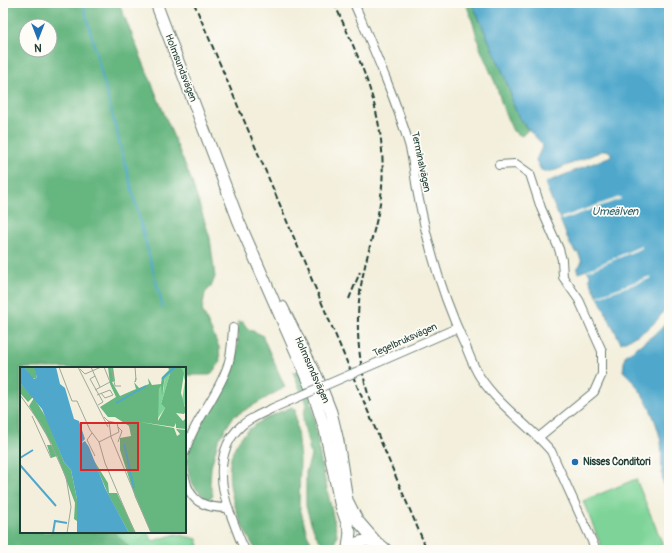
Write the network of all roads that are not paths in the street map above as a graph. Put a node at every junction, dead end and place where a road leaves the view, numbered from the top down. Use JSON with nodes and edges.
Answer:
{"nodes":[{"id":1,"x":156,"y":3,"type":"edge"},
{"id":2,"x":354,"y":3,"type":"edge"},
{"id":3,"x":499,"y":165,"type":"dead end"},
{"id":4,"x":258,"y":267,"type":"junction"},
{"id":5,"x":233,"y":328,"type":"dead end"},
{"id":6,"x":457,"y":328,"type":"junction"},
{"id":7,"x":539,"y":437,"type":"junction"},
{"id":8,"x":186,"y":449,"type":"edge"},
{"id":9,"x":186,"y":484,"type":"edge"},
{"id":10,"x":228,"y":508,"type":"junction"},
{"id":11,"x":377,"y":543,"type":"junction"},
{"id":12,"x":348,"y":549,"type":"edge"},
{"id":13,"x":246,"y":550,"type":"edge"},
{"id":14,"x":386,"y":550,"type":"edge"},
{"id":15,"x":596,"y":550,"type":"edge"}],
"edges":[{"from":1,"to":4,"type":"main road","name":"Holmsundsvägen"},
{"from":2,"to":6,"type":"street","name":"Terminalvägen"},
{"from":3,"to":7,"type":"street"},
{"from":4,"to":11,"type":"main road","name":"Holmsundsvägen"},
{"from":4,"to":12,"type":"main road","name":"Holmsundsvägen"},
{"from":5,"to":8,"type":"street"},
{"from":6,"to":7,"type":"street"},
{"from":6,"to":10,"type":"street","name":"Tegelbruksvägen","bridge":true},
{"from":7,"to":15,"type":"street"},
{"from":9,"to":10,"type":"street"},
{"from":10,"to":13,"type":"street","name":"Tegelbruksvägen"},
{"from":11,"to":12,"type":"main road","name":"Holmsundsvägen"},
{"from":11,"to":14,"type":"main road","name":"Holmsundsvägen"}]}
